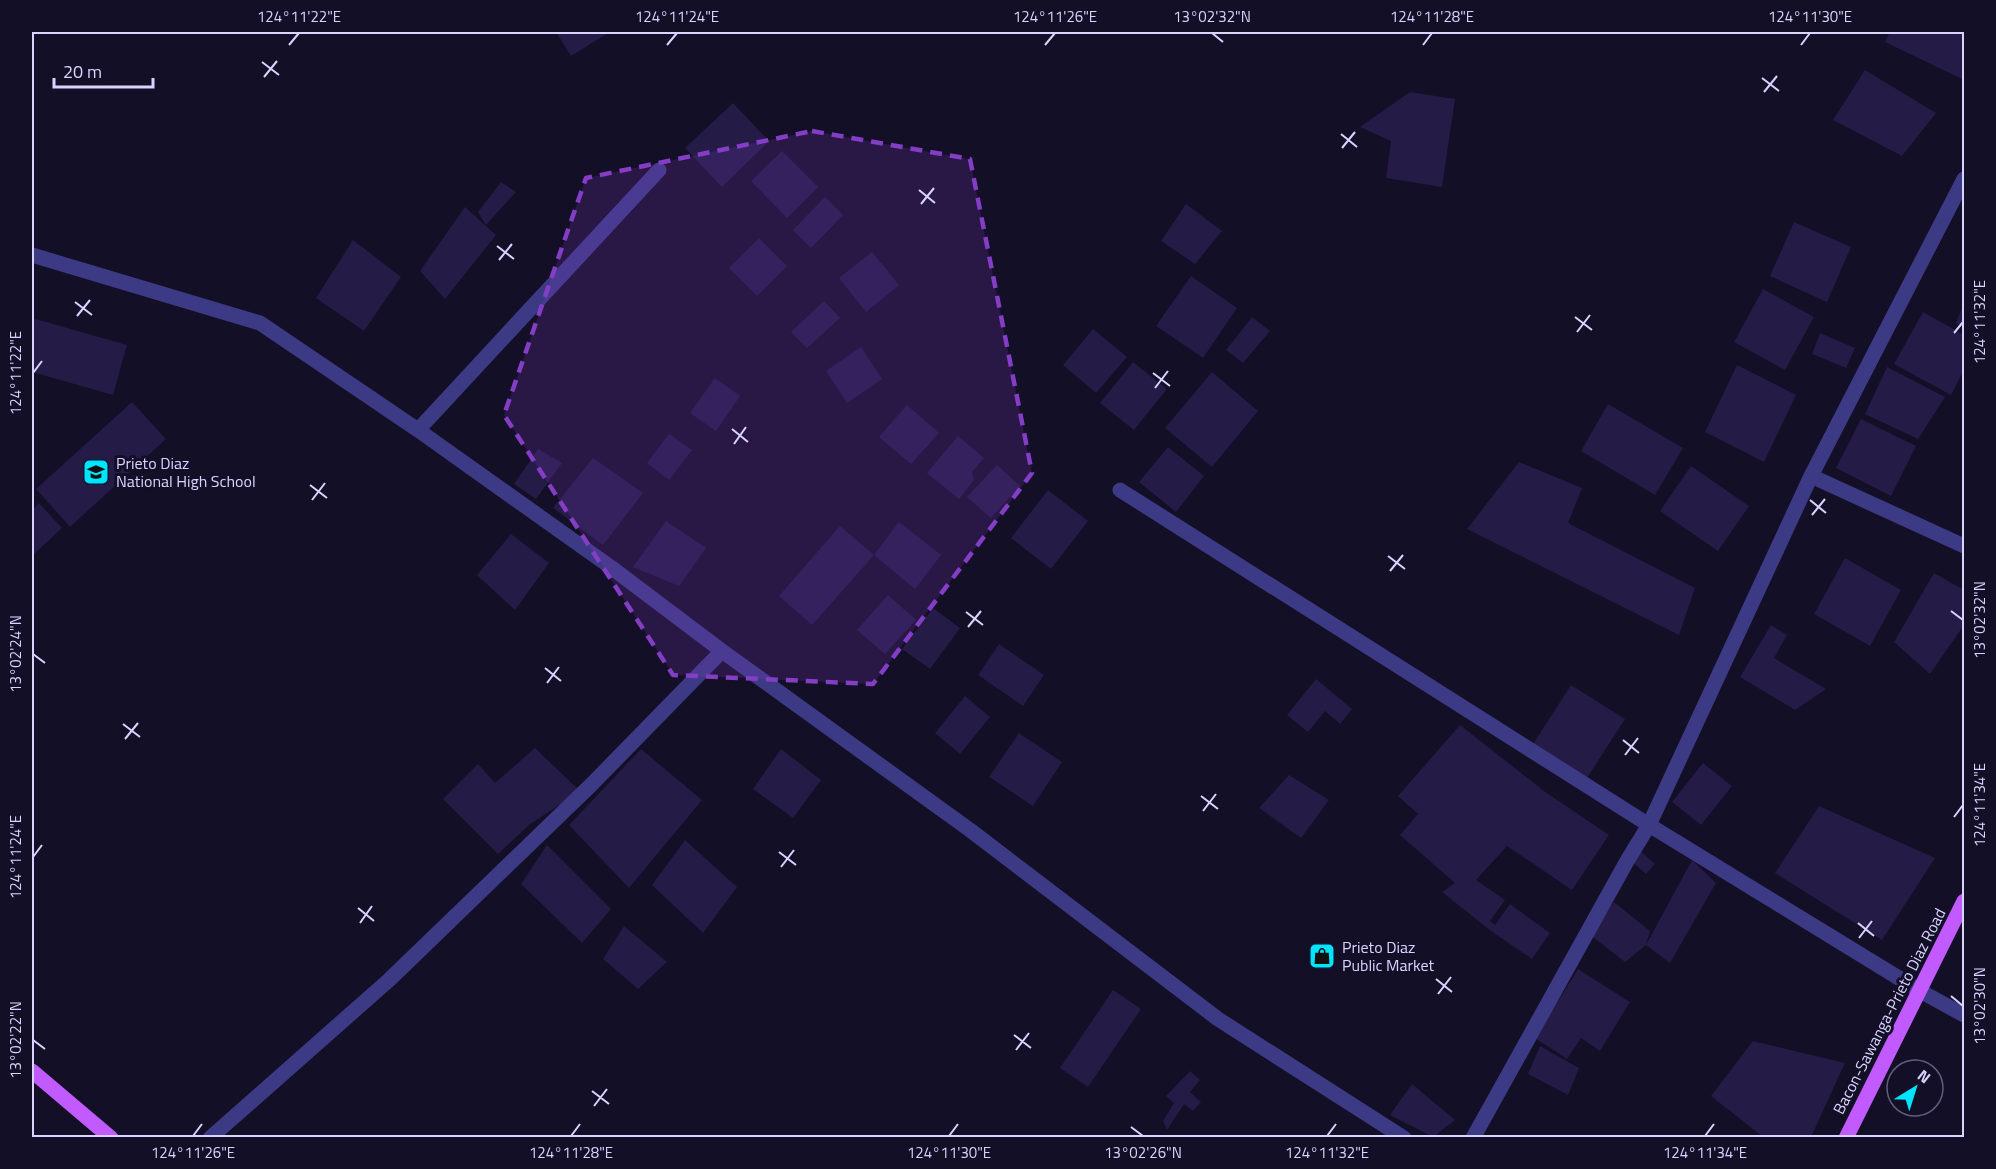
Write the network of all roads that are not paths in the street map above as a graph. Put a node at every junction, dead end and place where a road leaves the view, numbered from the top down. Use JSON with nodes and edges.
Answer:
{"nodes":[{"id":1,"x":659,"y":170,"type":"dead end"},
{"id":2,"x":1965,"y":179,"type":"edge"},
{"id":3,"x":32,"y":255,"type":"edge"},
{"id":4,"x":418,"y":430,"type":"junction"},
{"id":5,"x":1811,"y":476,"type":"junction"},
{"id":6,"x":1120,"y":490,"type":"dead end"},
{"id":7,"x":1965,"y":546,"type":"edge"},
{"id":8,"x":722,"y":651,"type":"junction"},
{"id":9,"x":1649,"y":825,"type":"junction"},
{"id":10,"x":1965,"y":902,"type":"edge"},
{"id":11,"x":1920,"y":991,"type":"junction"},
{"id":12,"x":1965,"y":1015,"type":"edge"},
{"id":13,"x":32,"y":1071,"type":"edge"},
{"id":14,"x":111,"y":1137,"type":"edge"},
{"id":15,"x":210,"y":1137,"type":"edge"},
{"id":16,"x":1404,"y":1137,"type":"edge"},
{"id":17,"x":1473,"y":1137,"type":"edge"},
{"id":18,"x":1846,"y":1137,"type":"edge"}],
"edges":[{"from":1,"to":4,"type":"street"},
{"from":2,"to":5,"type":"street"},
{"from":3,"to":4,"type":"street"},
{"from":4,"to":8,"type":"street"},
{"from":5,"to":7,"type":"street"},
{"from":5,"to":9,"type":"street"},
{"from":6,"to":9,"type":"street"},
{"from":8,"to":15,"type":"street"},
{"from":8,"to":16,"type":"street"},
{"from":9,"to":11,"type":"street"},
{"from":9,"to":17,"type":"street"},
{"from":10,"to":11,"type":"main road","name":"Bacon-Sawanga-Prieto Diaz Road"},
{"from":11,"to":12,"type":"street"},
{"from":11,"to":18,"type":"main road","name":"Bacon-Sawanga-Prieto Diaz Road"},
{"from":13,"to":14,"type":"main road"}]}
